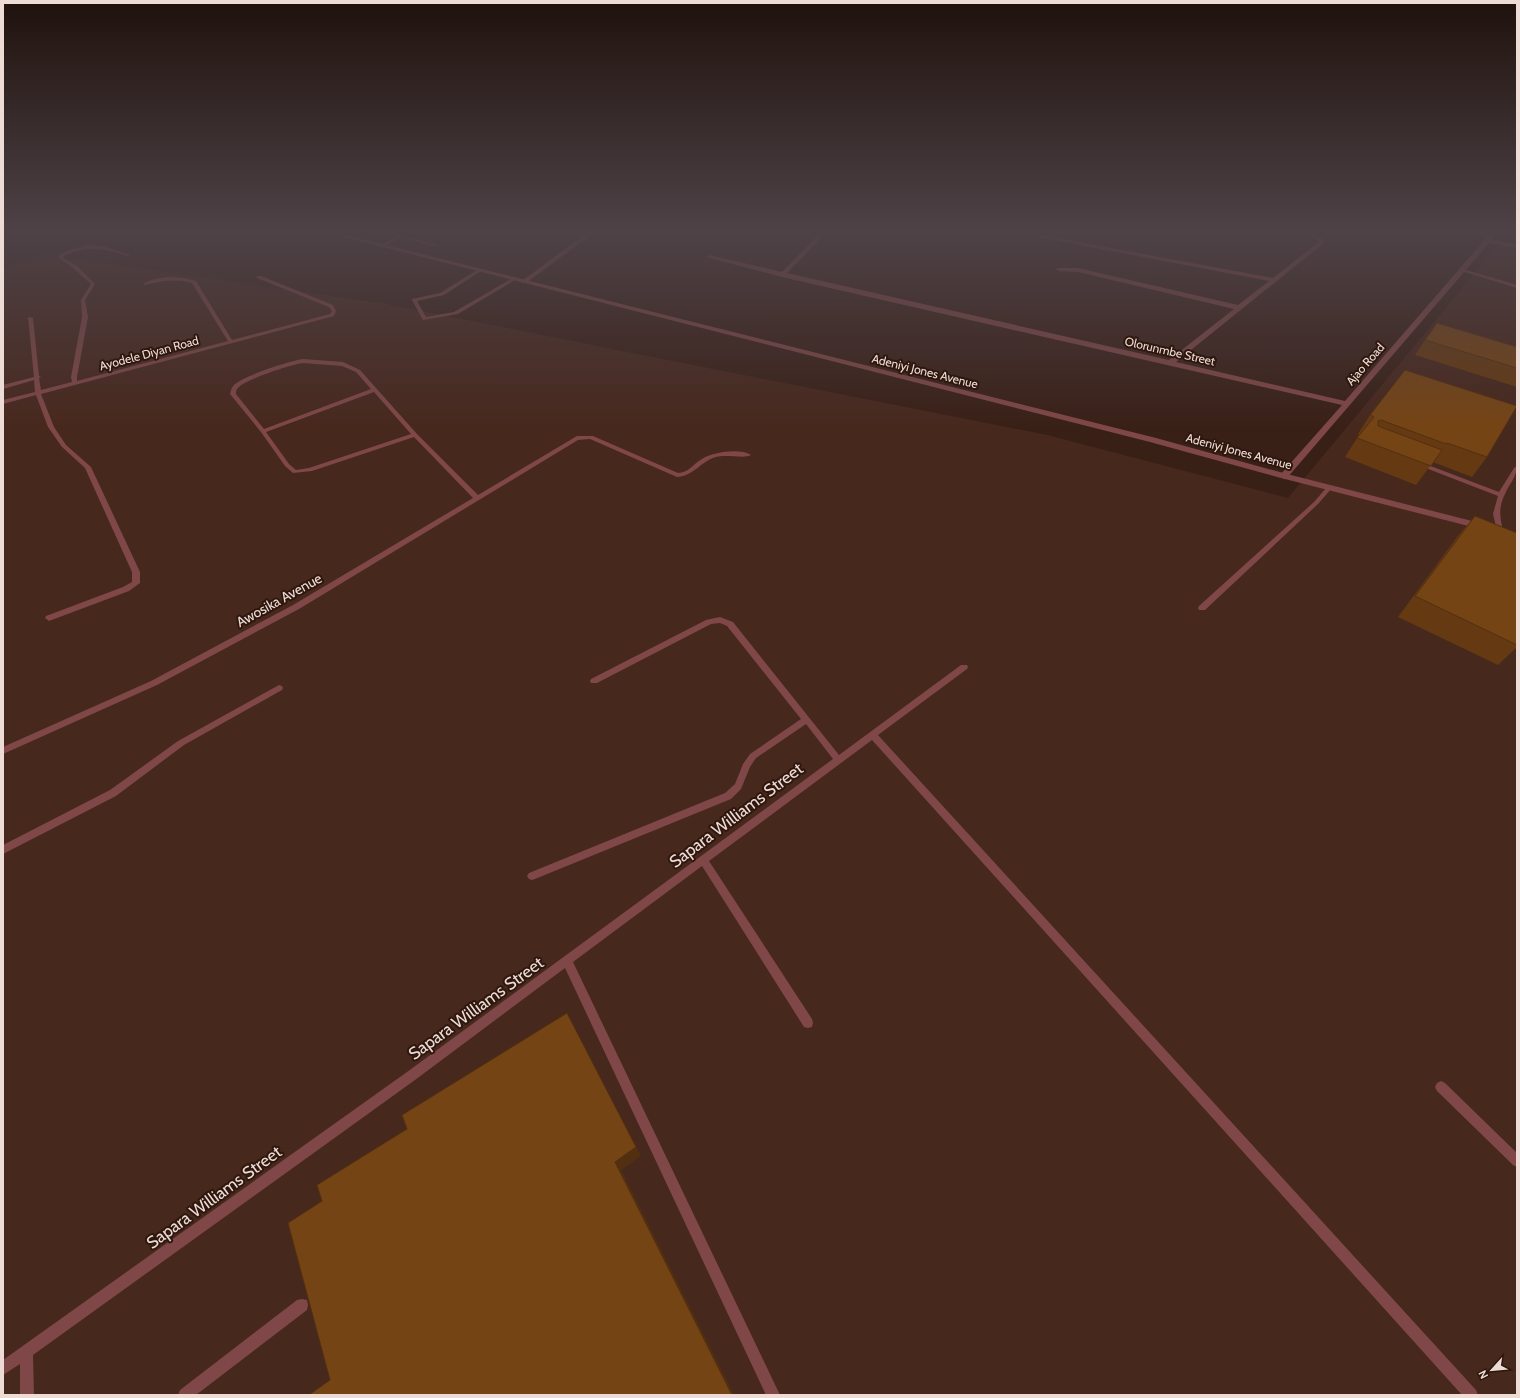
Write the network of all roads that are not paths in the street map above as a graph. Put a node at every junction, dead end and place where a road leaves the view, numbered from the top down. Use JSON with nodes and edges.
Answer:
{"nodes":[{"id":1,"x":85,"y":297,"type":"edge"},
{"id":2,"x":204,"y":297,"type":"edge"},
{"id":3,"x":312,"y":297,"type":"edge"},
{"id":4,"x":427,"y":297,"type":"edge"},
{"id":5,"x":483,"y":297,"type":"edge"},
{"id":6,"x":585,"y":297,"type":"edge"},
{"id":7,"x":881,"y":297,"type":"edge"},
{"id":8,"x":1195,"y":297,"type":"edge"},
{"id":9,"x":1254,"y":297,"type":"edge"},
{"id":10,"x":1439,"y":297,"type":"edge"},
{"id":11,"x":1240,"y":308,"type":"junction"},
{"id":12,"x":30,"y":318,"type":"dead end"},
{"id":13,"x":232,"y":342,"type":"junction"},
{"id":14,"x":1171,"y":362,"type":"junction"},
{"id":15,"x":38,"y":377,"type":"junction"},
{"id":16,"x":75,"y":383,"type":"junction"},
{"id":17,"x":3,"y":386,"type":"edge"},
{"id":18,"x":375,"y":390,"type":"junction"},
{"id":19,"x":38,"y":393,"type":"junction"},
{"id":20,"x":3,"y":402,"type":"edge"},
{"id":21,"x":1345,"y":403,"type":"junction"},
{"id":22,"x":263,"y":431,"type":"junction"},
{"id":23,"x":415,"y":434,"type":"junction"},
{"id":24,"x":748,"y":455,"type":"dead end"},
{"id":25,"x":1411,"y":461,"type":"edge"},
{"id":26,"x":1517,"y":468,"type":"edge"},
{"id":27,"x":1284,"y":476,"type":"junction"},
{"id":28,"x":1329,"y":488,"type":"junction"},
{"id":29,"x":1501,"y":495,"type":"junction"},
{"id":30,"x":477,"y":498,"type":"junction"},
{"id":31,"x":1503,"y":532,"type":"joint"},
{"id":32,"x":1202,"y":608,"type":"dead end"},
{"id":33,"x":49,"y":618,"type":"dead end"},
{"id":34,"x":964,"y":667,"type":"dead end"},
{"id":35,"x":594,"y":681,"type":"dead end"},
{"id":36,"x":279,"y":688,"type":"dead end"},
{"id":37,"x":806,"y":720,"type":"junction"},
{"id":38,"x":872,"y":734,"type":"junction"},
{"id":39,"x":3,"y":751,"type":"edge"},
{"id":40,"x":838,"y":760,"type":"junction"},
{"id":41,"x":3,"y":850,"type":"edge"},
{"id":42,"x":703,"y":860,"type":"junction"},
{"id":43,"x":532,"y":876,"type":"dead end"},
{"id":44,"x":567,"y":960,"type":"junction"},
{"id":45,"x":808,"y":1022,"type":"dead end"},
{"id":46,"x":1441,"y":1087,"type":"dead end"},
{"id":47,"x":1517,"y":1161,"type":"edge"},
{"id":48,"x":302,"y":1305,"type":"dead end"},
{"id":49,"x":26,"y":1352,"type":"junction"},
{"id":50,"x":3,"y":1368,"type":"edge"},
{"id":51,"x":27,"y":1395,"type":"edge"},
{"id":52,"x":185,"y":1395,"type":"edge"},
{"id":53,"x":773,"y":1395,"type":"edge"},
{"id":54,"x":1471,"y":1395,"type":"edge"}],
"edges":[{"from":1,"to":16,"type":"lane"},
{"from":2,"to":13,"type":"lane"},
{"from":3,"to":13,"type":"lane","name":"Ayodele Diyan Road"},
{"from":4,"to":5,"type":"lane"},
{"from":6,"to":27,"type":"street","name":"Adeniyi Jones Avenue"},
{"from":7,"to":14,"type":"street","name":"Olorunmbe Street"},
{"from":8,"to":11,"type":"street"},
{"from":9,"to":11,"type":"street"},
{"from":10,"to":21,"type":"street","name":"Ajao Road"},
{"from":11,"to":14,"type":"street"},
{"from":12,"to":15,"type":"lane"},
{"from":13,"to":16,"type":"lane","name":"Ayodele Diyan Road"},
{"from":14,"to":21,"type":"street","name":"Olorunmbe Street"},
{"from":15,"to":17,"type":"lane"},
{"from":15,"to":19,"type":"lane"},
{"from":16,"to":19,"type":"lane","name":"Ayodele Diyan Road"},
{"from":18,"to":22,"type":"lane"},
{"from":18,"to":22,"type":"lane"},
{"from":18,"to":23,"type":"lane"},
{"from":19,"to":20,"type":"lane","name":"Ayodele Diyan Road"},
{"from":19,"to":33,"type":"lane"},
{"from":21,"to":27,"type":"street","name":"Ajao Road"},
{"from":22,"to":23,"type":"lane"},
{"from":23,"to":30,"type":"lane"},
{"from":24,"to":30,"type":"lane","name":"Awosika Avenue"},
{"from":25,"to":29,"type":"lane"},
{"from":26,"to":29,"type":"lane"},
{"from":27,"to":28,"type":"street","name":"Adeniyi Jones Avenue"},
{"from":28,"to":31,"type":"street","name":"Adeniyi Jones Avenue"},
{"from":28,"to":32,"type":"lane"},
{"from":29,"to":31,"type":"lane"},
{"from":30,"to":39,"type":"lane","name":"Awosika Avenue"},
{"from":34,"to":38,"type":"lane","name":"Sapara Williams Street"},
{"from":35,"to":37,"type":"lane"},
{"from":36,"to":41,"type":"lane"},
{"from":37,"to":40,"type":"lane"},
{"from":37,"to":43,"type":"lane"},
{"from":38,"to":40,"type":"lane","name":"Sapara Williams Street"},
{"from":38,"to":54,"type":"lane"},
{"from":40,"to":42,"type":"lane","name":"Sapara Williams Street"},
{"from":42,"to":44,"type":"lane","name":"Sapara Williams Street"},
{"from":42,"to":45,"type":"lane"},
{"from":44,"to":49,"type":"lane","name":"Sapara Williams Street"},
{"from":44,"to":53,"type":"lane"},
{"from":46,"to":47,"type":"lane"},
{"from":48,"to":52,"type":"lane"},
{"from":49,"to":50,"type":"lane","name":"Sapara Williams Street"},
{"from":49,"to":51,"type":"lane"}]}
